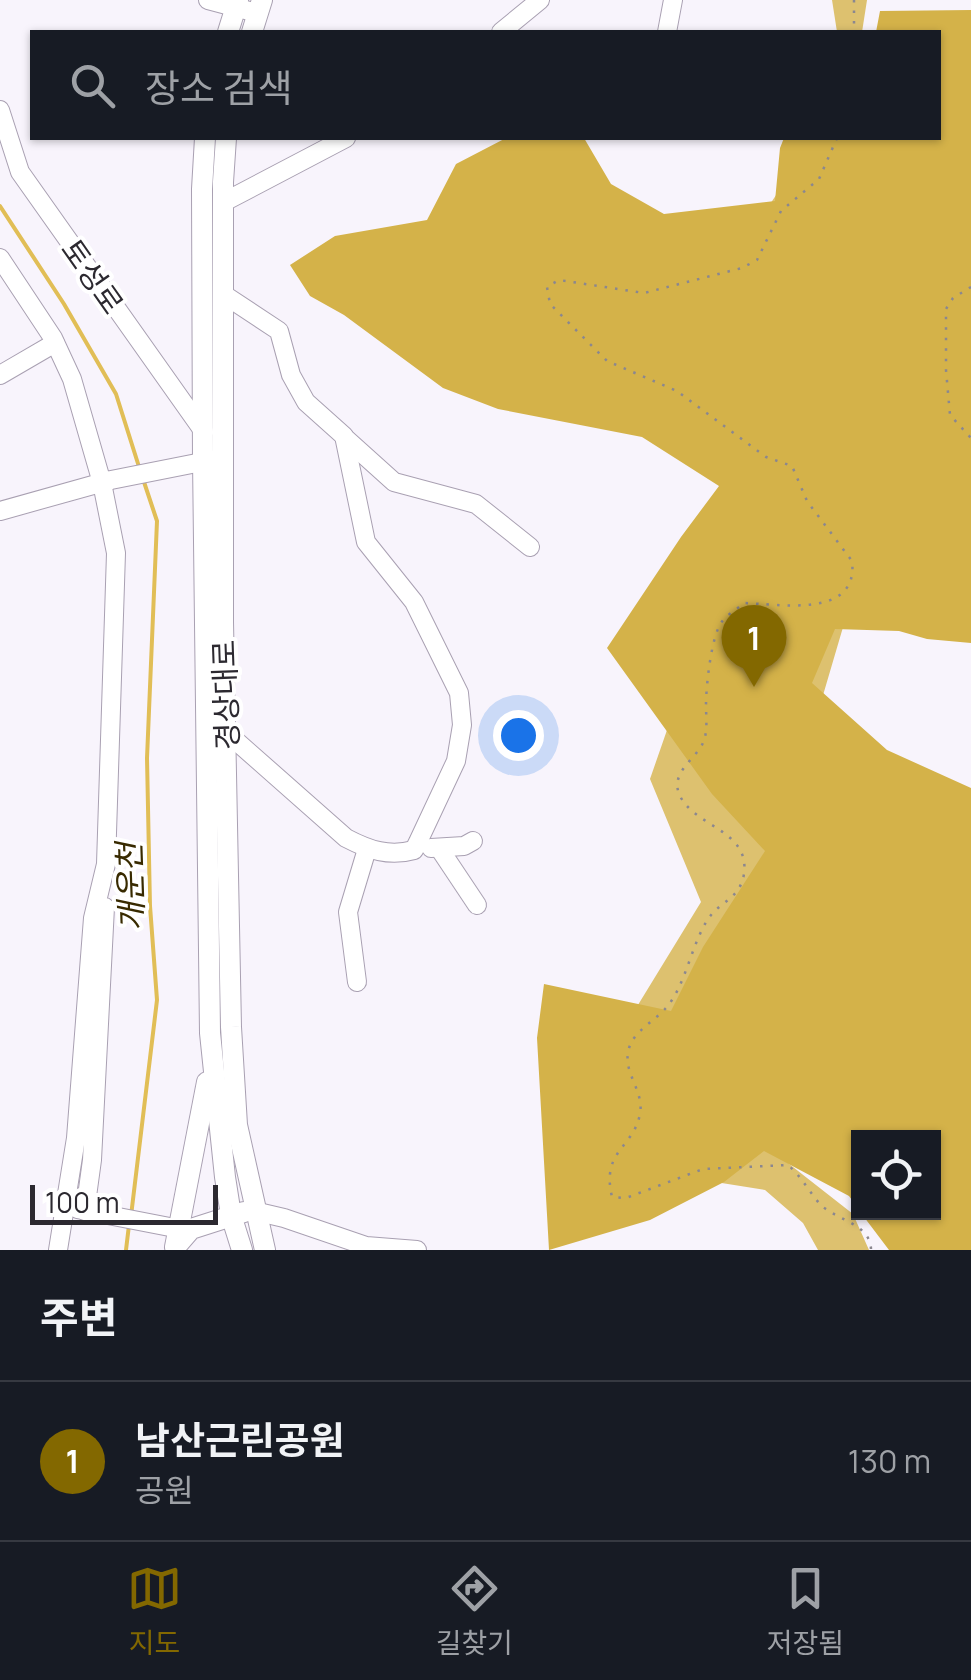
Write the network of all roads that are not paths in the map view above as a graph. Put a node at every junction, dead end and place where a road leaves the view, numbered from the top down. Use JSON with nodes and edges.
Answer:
{"nodes":[{"id":1,"x":208,"y":0,"type":"edge"},
{"id":2,"x":540,"y":0,"type":"edge"},
{"id":3,"x":672,"y":0,"type":"edge"},
{"id":4,"x":236,"y":5,"type":"edge"},
{"id":5,"x":257,"y":15,"type":"edge"},
{"id":6,"x":229,"y":30,"type":"edge"},
{"id":7,"x":503,"y":30,"type":"edge"},
{"id":8,"x":667,"y":30,"type":"edge"},
{"id":9,"x":0,"y":110,"type":"edge"},
{"id":10,"x":204,"y":140,"type":"edge"},
{"id":11,"x":226,"y":140,"type":"edge"},
{"id":12,"x":342,"y":140,"type":"edge"},
{"id":13,"x":224,"y":202,"type":"junction"},
{"id":14,"x":0,"y":258,"type":"edge"},
{"id":15,"x":222,"y":294,"type":"junction"},
{"id":16,"x":55,"y":343,"type":"junction"},
{"id":17,"x":0,"y":375,"type":"edge"},
{"id":18,"x":204,"y":432,"type":"junction"},
{"id":19,"x":344,"y":436,"type":"junction"},
{"id":20,"x":213,"y":459,"type":"junction"},
{"id":21,"x":106,"y":482,"type":"junction"},
{"id":22,"x":0,"y":511,"type":"edge"},
{"id":23,"x":530,"y":547,"type":"dead end"},
{"id":24,"x":226,"y":732,"type":"junction"},
{"id":25,"x":473,"y":842,"type":"dead end"},
{"id":26,"x":416,"y":847,"type":"junction"},
{"id":27,"x":439,"y":848,"type":"junction"},
{"id":28,"x":367,"y":849,"type":"junction"},
{"id":29,"x":477,"y":904,"type":"dead end"},
{"id":30,"x":356,"y":982,"type":"dead end"},
{"id":31,"x":212,"y":1060,"type":"junction"},
{"id":32,"x":76,"y":1209,"type":"junction"},
{"id":33,"x":254,"y":1211,"type":"junction"},
{"id":34,"x":231,"y":1214,"type":"junction"},
{"id":35,"x":176,"y":1242,"type":"edge"},
{"id":36,"x":58,"y":1250,"type":"edge"},
{"id":37,"x":242,"y":1250,"type":"edge"},
{"id":38,"x":265,"y":1250,"type":"edge"},
{"id":39,"x":417,"y":1250,"type":"edge"}],
"edges":[{"from":1,"to":4,"type":"street"},
{"from":2,"to":7,"type":"street"},
{"from":3,"to":8,"type":"street"},
{"from":4,"to":5,"type":"street"},
{"from":4,"to":6,"type":"main road"},
{"from":9,"to":18,"type":"street","name":"토성로"},
{"from":10,"to":18,"type":"main road","name":"경상대로"},
{"from":11,"to":13,"type":"main road","name":"경상대로"},
{"from":12,"to":13,"type":"street"},
{"from":13,"to":15,"type":"main road","name":"경상대로"},
{"from":14,"to":16,"type":"street"},
{"from":15,"to":19,"type":"street"},
{"from":15,"to":20,"type":"main road","name":"경상대로"},
{"from":16,"to":17,"type":"street"},
{"from":16,"to":21,"type":"street"},
{"from":18,"to":20,"type":"main road","name":"경상대로"},
{"from":19,"to":23,"type":"street"},
{"from":19,"to":26,"type":"street"},
{"from":20,"to":21,"type":"street"},
{"from":20,"to":24,"type":"main road","name":"경상대로"},
{"from":20,"to":31,"type":"main road","name":"경상대로"},
{"from":21,"to":22,"type":"street"},
{"from":21,"to":32,"type":"street"},
{"from":24,"to":28,"type":"street"},
{"from":24,"to":33,"type":"main road","name":"경상대로"},
{"from":25,"to":27,"type":"street"},
{"from":26,"to":27,"type":"street"},
{"from":26,"to":28,"type":"street"},
{"from":27,"to":29,"type":"street"},
{"from":28,"to":30,"type":"street"},
{"from":31,"to":34,"type":"main road","name":"경상대로"},
{"from":31,"to":35,"type":"main road"},
{"from":32,"to":35,"type":"street"},
{"from":32,"to":36,"type":"street"},
{"from":33,"to":34,"type":"main road"},
{"from":33,"to":38,"type":"main road","name":"경상대로"},
{"from":33,"to":39,"type":"street"},
{"from":34,"to":35,"type":"main road"},
{"from":34,"to":37,"type":"main road","name":"경상대로"}]}
